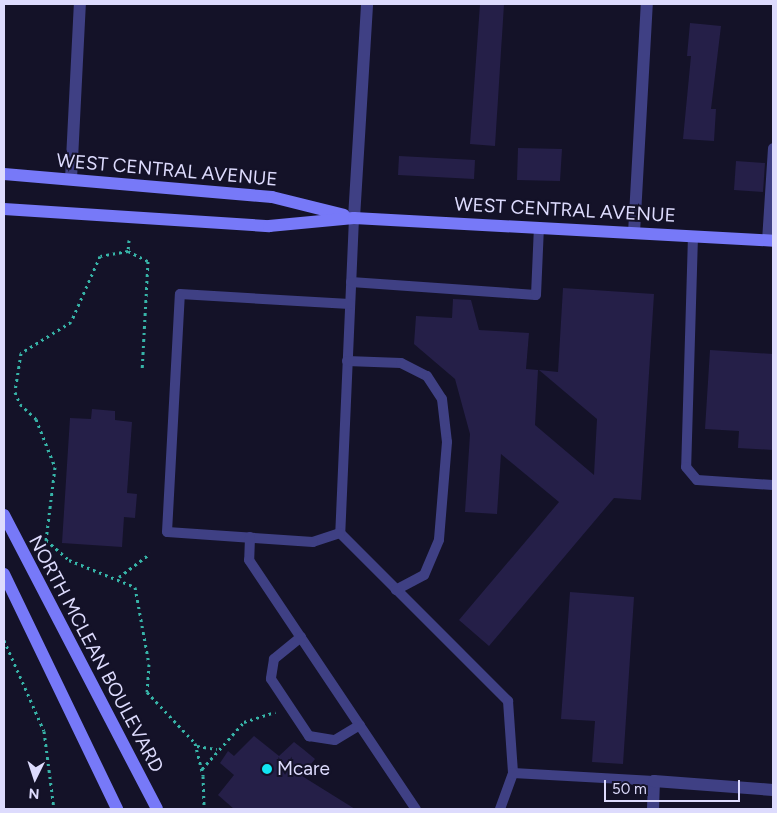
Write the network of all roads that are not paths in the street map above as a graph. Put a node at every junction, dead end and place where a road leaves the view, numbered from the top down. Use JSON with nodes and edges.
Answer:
{"nodes":[{"id":1,"x":80,"y":4,"type":"edge"},
{"id":2,"x":367,"y":4,"type":"edge"},
{"id":3,"x":646,"y":4,"type":"edge"},
{"id":4,"x":773,"y":148,"type":"edge"},
{"id":5,"x":4,"y":174,"type":"edge"},
{"id":6,"x":71,"y":179,"type":"junction"},
{"id":7,"x":4,"y":209,"type":"edge"},
{"id":8,"x":354,"y":218,"type":"junction"},
{"id":9,"x":539,"y":227,"type":"junction"},
{"id":10,"x":634,"y":233,"type":"junction"},
{"id":11,"x":693,"y":236,"type":"junction"},
{"id":12,"x":770,"y":241,"type":"edge"},
{"id":13,"x":351,"y":282,"type":"junction"},
{"id":14,"x":350,"y":304,"type":"junction"},
{"id":15,"x":348,"y":360,"type":"junction"},
{"id":16,"x":773,"y":485,"type":"edge"},
{"id":17,"x":4,"y":515,"type":"edge"},
{"id":18,"x":340,"y":533,"type":"junction"},
{"id":19,"x":250,"y":537,"type":"junction"},
{"id":20,"x":4,"y":574,"type":"edge"},
{"id":21,"x":396,"y":590,"type":"junction"},
{"id":22,"x":301,"y":637,"type":"junction"},
{"id":23,"x":360,"y":725,"type":"junction"},
{"id":24,"x":513,"y":773,"type":"junction"},
{"id":25,"x":654,"y":781,"type":"junction"},
{"id":26,"x":773,"y":790,"type":"edge"},
{"id":27,"x":117,"y":809,"type":"edge"},
{"id":28,"x":157,"y":809,"type":"edge"},
{"id":29,"x":416,"y":809,"type":"edge"},
{"id":30,"x":500,"y":809,"type":"edge"},
{"id":31,"x":652,"y":809,"type":"edge"}],
"edges":[{"from":1,"to":6,"type":"street"},
{"from":2,"to":8,"type":"street"},
{"from":3,"to":10,"type":"street"},
{"from":4,"to":12,"type":"lane"},
{"from":5,"to":6,"type":"main road","name":"WEST CENTRAL AVENUE"},
{"from":6,"to":8,"type":"main road","name":"WEST CENTRAL AVENUE"},
{"from":7,"to":8,"type":"main road","name":"WEST CENTRAL AVENUE"},
{"from":8,"to":9,"type":"main road","name":"WEST CENTRAL AVENUE"},
{"from":8,"to":13,"type":"lane"},
{"from":9,"to":10,"type":"main road","name":"WEST CENTRAL AVENUE"},
{"from":9,"to":13,"type":"lane"},
{"from":10,"to":11,"type":"main road","name":"WEST CENTRAL AVENUE"},
{"from":11,"to":12,"type":"main road","name":"WEST CENTRAL AVENUE"},
{"from":11,"to":16,"type":"lane"},
{"from":13,"to":14,"type":"lane"},
{"from":14,"to":15,"type":"lane"},
{"from":14,"to":19,"type":"lane"},
{"from":15,"to":18,"type":"lane"},
{"from":15,"to":21,"type":"lane"},
{"from":17,"to":28,"type":"main road","name":"NORTH MCLEAN BOULEVARD"},
{"from":18,"to":19,"type":"lane"},
{"from":18,"to":21,"type":"lane"},
{"from":19,"to":22,"type":"lane"},
{"from":20,"to":27,"type":"main road"},
{"from":21,"to":24,"type":"lane"},
{"from":22,"to":23,"type":"lane"},
{"from":22,"to":23,"type":"lane"},
{"from":23,"to":29,"type":"lane"},
{"from":24,"to":25,"type":"lane"},
{"from":24,"to":30,"type":"lane"},
{"from":25,"to":26,"type":"street"},
{"from":25,"to":31,"type":"street"}]}
